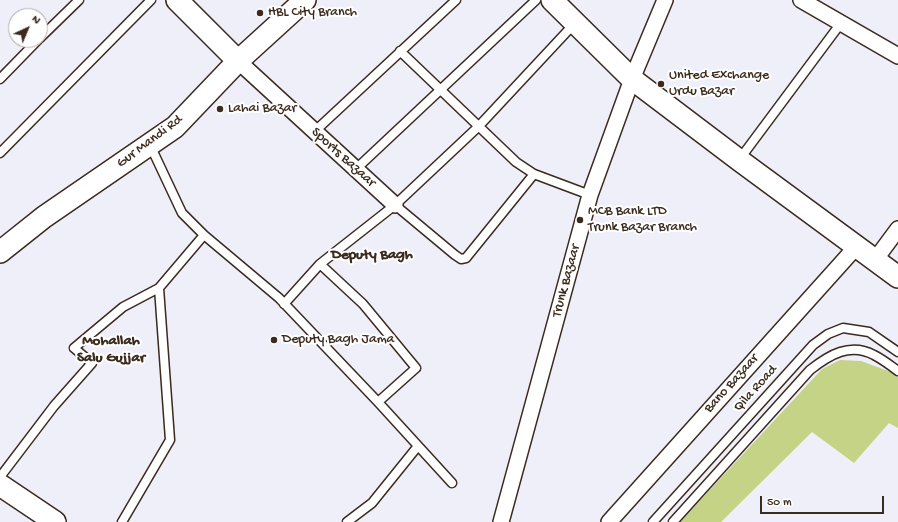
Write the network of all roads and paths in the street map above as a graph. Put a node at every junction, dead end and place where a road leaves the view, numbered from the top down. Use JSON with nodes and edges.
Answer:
{"nodes":[{"id":1,"x":78,"y":0,"type":"edge"},
{"id":2,"x":151,"y":0,"type":"edge"},
{"id":3,"x":177,"y":0,"type":"edge"},
{"id":4,"x":305,"y":0,"type":"edge"},
{"id":5,"x":456,"y":0,"type":"edge"},
{"id":6,"x":536,"y":0,"type":"edge"},
{"id":7,"x":552,"y":0,"type":"edge"},
{"id":8,"x":665,"y":0,"type":"edge"},
{"id":9,"x":801,"y":0,"type":"edge"},
{"id":10,"x":576,"y":22,"type":"junction"},
{"id":11,"x":841,"y":23,"type":"junction"},
{"id":12,"x":48,"y":30,"type":"edge"},
{"id":13,"x":30,"y":48,"type":"edge"},
{"id":14,"x":400,"y":51,"type":"junction"},
{"id":15,"x":898,"y":56,"type":"edge"},
{"id":16,"x":238,"y":61,"type":"junction"},
{"id":17,"x":0,"y":79,"type":"edge"},
{"id":18,"x":632,"y":79,"type":"junction"},
{"id":19,"x":440,"y":90,"type":"junction"},
{"id":20,"x":478,"y":127,"type":"junction"},
{"id":21,"x":314,"y":132,"type":"junction"},
{"id":22,"x":150,"y":144,"type":"junction"},
{"id":23,"x":0,"y":153,"type":"edge"},
{"id":24,"x":739,"y":160,"type":"junction"},
{"id":25,"x":356,"y":169,"type":"junction"},
{"id":26,"x":534,"y":174,"type":"junction"},
{"id":27,"x":590,"y":195,"type":"junction"},
{"id":28,"x":395,"y":205,"type":"junction"},
{"id":29,"x":898,"y":229,"type":"edge"},
{"id":30,"x":204,"y":235,"type":"junction"},
{"id":31,"x":856,"y":247,"type":"junction"},
{"id":32,"x":0,"y":252,"type":"edge"},
{"id":33,"x":875,"y":260,"type":"junction"},
{"id":34,"x":320,"y":264,"type":"junction"},
{"id":35,"x":898,"y":277,"type":"edge"},
{"id":36,"x":159,"y":288,"type":"junction"},
{"id":37,"x":284,"y":304,"type":"junction"},
{"id":38,"x":898,"y":352,"type":"edge"},
{"id":39,"x":898,"y":371,"type":"edge"},
{"id":40,"x":378,"y":402,"type":"junction"},
{"id":41,"x":418,"y":446,"type":"junction"},
{"id":42,"x":0,"y":477,"type":"edge"},
{"id":43,"x":452,"y":483,"type":"dead end"},
{"id":44,"x":0,"y":485,"type":"edge"},
{"id":45,"x":55,"y":522,"type":"edge"},
{"id":46,"x":122,"y":522,"type":"edge"},
{"id":47,"x":347,"y":522,"type":"edge"},
{"id":48,"x":501,"y":522,"type":"edge"},
{"id":49,"x":609,"y":522,"type":"edge"},
{"id":50,"x":653,"y":522,"type":"edge"},
{"id":51,"x":673,"y":522,"type":"edge"}],
"edges":[{"from":1,"to":12,"type":"lane"},
{"from":2,"to":23,"type":"lane"},
{"from":3,"to":16,"type":"street"},
{"from":4,"to":16,"type":"street","name":"Gur Mandi Rd"},
{"from":5,"to":14,"type":"lane"},
{"from":6,"to":19,"type":"lane"},
{"from":7,"to":10,"type":"street"},
{"from":8,"to":18,"type":"street","name":"Trunk Bazaar"},
{"from":9,"to":11,"type":"street"},
{"from":10,"to":18,"type":"street"},
{"from":10,"to":20,"type":"lane"},
{"from":11,"to":15,"type":"street"},
{"from":11,"to":24,"type":"lane"},
{"from":13,"to":17,"type":"lane"},
{"from":14,"to":19,"type":"lane"},
{"from":14,"to":21,"type":"lane"},
{"from":16,"to":21,"type":"street","name":"Sports Bazaar"},
{"from":16,"to":22,"type":"street","name":"Gur Mandi Rd"},
{"from":18,"to":24,"type":"street"},
{"from":18,"to":27,"type":"street","name":"Trunk Bazaar"},
{"from":19,"to":20,"type":"lane"},
{"from":19,"to":25,"type":"lane"},
{"from":20,"to":26,"type":"lane"},
{"from":20,"to":28,"type":"lane"},
{"from":21,"to":25,"type":"street","name":"Sports Bazaar"},
{"from":22,"to":30,"type":"lane"},
{"from":22,"to":32,"type":"street","name":"Gur Mandi Rd"},
{"from":24,"to":31,"type":"street"},
{"from":25,"to":28,"type":"street","name":"Sports Bazaar"},
{"from":26,"to":27,"type":"lane"},
{"from":26,"to":28,"type":"lane"},
{"from":27,"to":48,"type":"street","name":"Trunk Bazaar"},
{"from":28,"to":34,"type":"lane"},
{"from":29,"to":33,"type":"street"},
{"from":30,"to":36,"type":"lane"},
{"from":30,"to":37,"type":"lane"},
{"from":31,"to":33,"type":"street"},
{"from":31,"to":49,"type":"street","name":"Bano Bazaar"},
{"from":33,"to":35,"type":"street"},
{"from":34,"to":37,"type":"lane"},
{"from":34,"to":40,"type":"lane"},
{"from":36,"to":42,"type":"lane"},
{"from":36,"to":46,"type":"lane"},
{"from":37,"to":40,"type":"lane"},
{"from":38,"to":50,"type":"lane","name":"Qila Road"},
{"from":39,"to":51,"type":"lane","name":"Qila Road"},
{"from":40,"to":41,"type":"lane"},
{"from":41,"to":43,"type":"lane"},
{"from":41,"to":47,"type":"lane"},
{"from":44,"to":45,"type":"street"}]}
